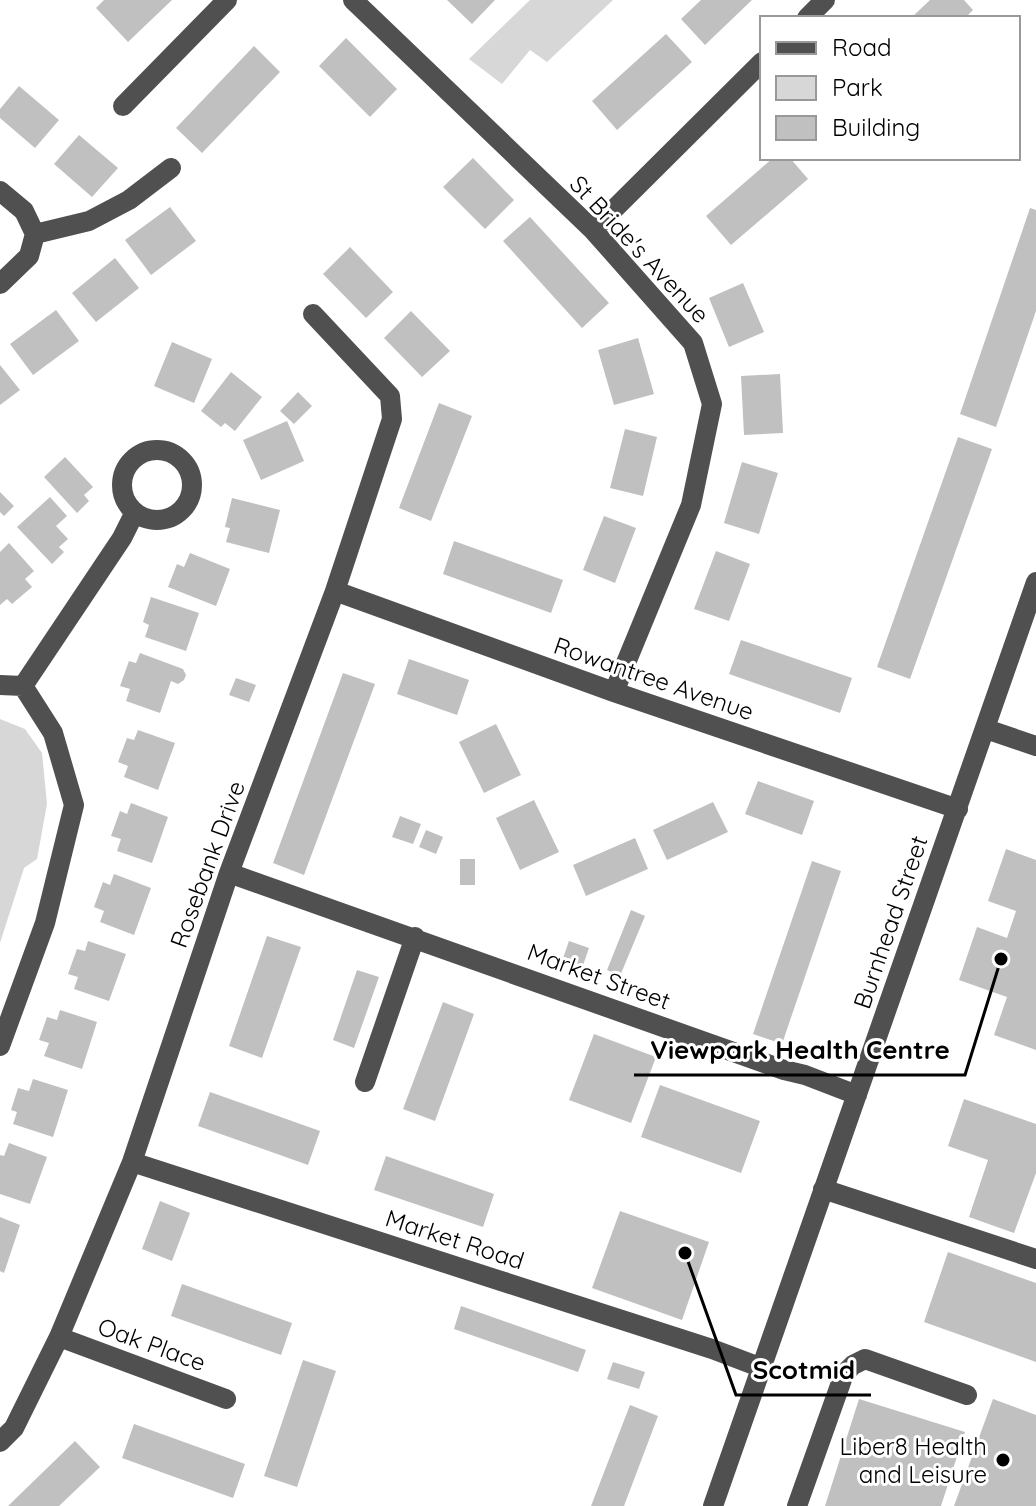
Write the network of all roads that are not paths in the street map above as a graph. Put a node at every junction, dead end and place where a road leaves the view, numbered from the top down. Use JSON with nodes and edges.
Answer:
{"nodes":[{"id":1,"x":227,"y":0,"type":"edge"},
{"id":2,"x":353,"y":0,"type":"edge"},
{"id":3,"x":825,"y":0,"type":"edge"},
{"id":4,"x":809,"y":16,"type":"edge"},
{"id":5,"x":760,"y":64,"type":"edge"},
{"id":6,"x":123,"y":106,"type":"dead end"},
{"id":7,"x":171,"y":168,"type":"dead end"},
{"id":8,"x":0,"y":191,"type":"edge"},
{"id":9,"x":593,"y":230,"type":"junction"},
{"id":10,"x":35,"y":234,"type":"junction"},
{"id":11,"x":0,"y":284,"type":"edge"},
{"id":12,"x":313,"y":314,"type":"dead end"},
{"id":13,"x":135,"y":512,"type":"dead end"},
{"id":14,"x":1036,"y":582,"type":"edge"},
{"id":15,"x":335,"y":591,"type":"junction"},
{"id":16,"x":0,"y":685,"type":"edge"},
{"id":17,"x":23,"y":686,"type":"junction"},
{"id":18,"x":614,"y":692,"type":"junction"},
{"id":19,"x":986,"y":729,"type":"junction"},
{"id":20,"x":1036,"y":746,"type":"edge"},
{"id":21,"x":958,"y":809,"type":"junction"},
{"id":22,"x":229,"y":873,"type":"junction"},
{"id":23,"x":415,"y":937,"type":"junction"},
{"id":24,"x":0,"y":1046,"type":"edge"},
{"id":25,"x":365,"y":1082,"type":"dead end"},
{"id":26,"x":857,"y":1095,"type":"junction"},
{"id":27,"x":132,"y":1162,"type":"junction"},
{"id":28,"x":823,"y":1189,"type":"junction"},
{"id":29,"x":1036,"y":1259,"type":"edge"},
{"id":30,"x":59,"y":1337,"type":"junction"},
{"id":31,"x":762,"y":1368,"type":"junction"},
{"id":32,"x":967,"y":1395,"type":"dead end"},
{"id":33,"x":226,"y":1399,"type":"dead end"},
{"id":34,"x":0,"y":1442,"type":"edge"},
{"id":35,"x":713,"y":1506,"type":"edge"},
{"id":36,"x":797,"y":1506,"type":"edge"}],
"edges":[{"from":1,"to":6,"type":"street"},
{"from":2,"to":9,"type":"street","name":"St Bride's Avenue"},
{"from":3,"to":4,"type":"street"},
{"from":5,"to":9,"type":"street"},
{"from":7,"to":10,"type":"street"},
{"from":8,"to":10,"type":"street"},
{"from":9,"to":18,"type":"street","name":"St Bride's Avenue"},
{"from":10,"to":11,"type":"street"},
{"from":12,"to":15,"type":"street","name":"Rosebank Drive"},
{"from":13,"to":17,"type":"street"},
{"from":14,"to":19,"type":"street","name":"Burnhead Street"},
{"from":15,"to":18,"type":"street","name":"Rowantree Avenue"},
{"from":15,"to":22,"type":"street","name":"Rosebank Drive"},
{"from":16,"to":17,"type":"street"},
{"from":17,"to":24,"type":"street"},
{"from":18,"to":21,"type":"street","name":"Rowantree Avenue"},
{"from":19,"to":20,"type":"street"},
{"from":19,"to":21,"type":"street","name":"Burnhead Street"},
{"from":21,"to":26,"type":"street","name":"Burnhead Street"},
{"from":22,"to":23,"type":"street","name":"Market Street"},
{"from":22,"to":27,"type":"street","name":"Rosebank Drive"},
{"from":23,"to":25,"type":"street"},
{"from":23,"to":26,"type":"street","name":"Market Street"},
{"from":26,"to":28,"type":"street","name":"Burnhead Street"},
{"from":27,"to":30,"type":"street","name":"Rosebank Drive"},
{"from":27,"to":31,"type":"street","name":"Market Road"},
{"from":28,"to":29,"type":"street"},
{"from":28,"to":31,"type":"street","name":"Burnhead Street"},
{"from":30,"to":33,"type":"street","name":"Oak Place"},
{"from":30,"to":34,"type":"street","name":"Rosebank Drive"},
{"from":31,"to":35,"type":"street","name":"Burnhead Street"},
{"from":32,"to":36,"type":"street"}]}
